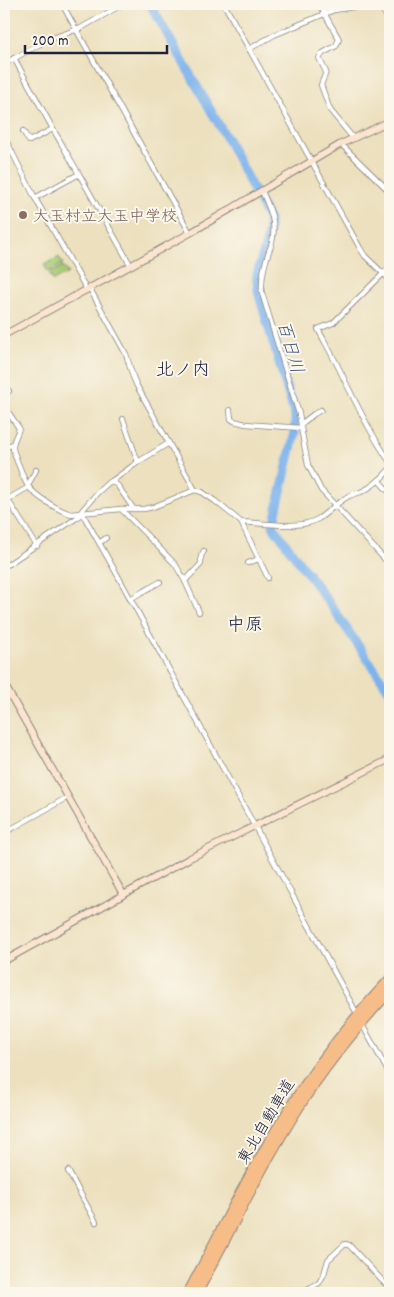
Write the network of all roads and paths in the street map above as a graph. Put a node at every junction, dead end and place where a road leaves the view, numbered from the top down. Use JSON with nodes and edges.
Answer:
{"nodes":[{"id":1,"x":62,"y":4,"type":"edge"},
{"id":2,"x":123,"y":4,"type":"edge"},
{"id":3,"x":224,"y":4,"type":"edge"},
{"id":4,"x":320,"y":4,"type":"edge"},
{"id":5,"x":372,"y":4,"type":"edge"},
{"id":6,"x":379,"y":4,"type":"edge"},
{"id":7,"x":325,"y":14,"type":"junction"},
{"id":8,"x":390,"y":22,"type":"edge"},
{"id":9,"x":76,"y":30,"type":"junction"},
{"id":10,"x":249,"y":49,"type":"junction"},
{"id":11,"x":14,"y":58,"type":"junction"},
{"id":12,"x":4,"y":64,"type":"edge"},
{"id":13,"x":390,"y":121,"type":"edge"},
{"id":14,"x":53,"y":129,"type":"junction"},
{"id":15,"x":23,"y":130,"type":"dead end"},
{"id":16,"x":4,"y":136,"type":"edge"},
{"id":17,"x":353,"y":138,"type":"junction"},
{"id":18,"x":341,"y":144,"type":"junction"},
{"id":19,"x":312,"y":162,"type":"junction"},
{"id":20,"x":79,"y":174,"type":"junction"},
{"id":21,"x":261,"y":192,"type":"junction"},
{"id":22,"x":390,"y":192,"type":"edge"},
{"id":23,"x":35,"y":198,"type":"junction"},
{"id":24,"x":190,"y":233,"type":"junction"},
{"id":25,"x":131,"y":266,"type":"junction"},
{"id":26,"x":390,"y":267,"type":"edge"},
{"id":27,"x":384,"y":274,"type":"junction"},
{"id":28,"x":390,"y":280,"type":"edge"},
{"id":29,"x":88,"y":290,"type":"junction"},
{"id":30,"x":4,"y":335,"type":"edge"},
{"id":31,"x":9,"y":391,"type":"dead end"},
{"id":32,"x":4,"y":395,"type":"edge"},
{"id":33,"x":4,"y":406,"type":"edge"},
{"id":34,"x":230,"y":410,"type":"dead end"},
{"id":35,"x":321,"y":410,"type":"dead end"},
{"id":36,"x":123,"y":419,"type":"dead end"},
{"id":37,"x":298,"y":427,"type":"junction"},
{"id":38,"x":169,"y":443,"type":"junction"},
{"id":39,"x":13,"y":444,"type":"junction"},
{"id":40,"x":4,"y":448,"type":"edge"},
{"id":41,"x":138,"y":462,"type":"junction"},
{"id":42,"x":390,"y":462,"type":"edge"},
{"id":43,"x":390,"y":469,"type":"edge"},
{"id":44,"x":36,"y":470,"type":"dead end"},
{"id":45,"x":112,"y":481,"type":"junction"},
{"id":46,"x":379,"y":481,"type":"junction"},
{"id":47,"x":28,"y":486,"type":"junction"},
{"id":48,"x":195,"y":490,"type":"junction"},
{"id":49,"x":390,"y":493,"type":"edge"},
{"id":50,"x":4,"y":494,"type":"edge"},
{"id":51,"x":8,"y":499,"type":"junction"},
{"id":52,"x":335,"y":505,"type":"junction"},
{"id":53,"x":133,"y":508,"type":"junction"},
{"id":54,"x":121,"y":509,"type":"junction"},
{"id":55,"x":81,"y":513,"type":"junction"},
{"id":56,"x":241,"y":522,"type":"junction"},
{"id":57,"x":106,"y":538,"type":"dead end"},
{"id":58,"x":99,"y":543,"type":"junction"},
{"id":59,"x":37,"y":546,"type":"junction"},
{"id":60,"x":204,"y":551,"type":"dead end"},
{"id":61,"x":260,"y":559,"type":"junction"},
{"id":62,"x":248,"y":563,"type":"dead end"},
{"id":63,"x":390,"y":565,"type":"edge"},
{"id":64,"x":4,"y":567,"type":"edge"},
{"id":65,"x":268,"y":578,"type":"dead end"},
{"id":66,"x":160,"y":582,"type":"dead end"},
{"id":67,"x":185,"y":582,"type":"junction"},
{"id":68,"x":130,"y":599,"type":"junction"},
{"id":69,"x":199,"y":612,"type":"dead end"},
{"id":70,"x":4,"y":684,"type":"edge"},
{"id":71,"x":390,"y":759,"type":"edge"},
{"id":72,"x":68,"y":797,"type":"junction"},
{"id":73,"x":254,"y":826,"type":"junction"},
{"id":74,"x":4,"y":833,"type":"edge"},
{"id":75,"x":123,"y":894,"type":"junction"},
{"id":76,"x":4,"y":961,"type":"edge"},
{"id":77,"x":390,"y":979,"type":"edge"},
{"id":78,"x":390,"y":991,"type":"edge"},
{"id":79,"x":355,"y":1010,"type":"dead end"},
{"id":80,"x":364,"y":1028,"type":"dead end"},
{"id":81,"x":390,"y":1075,"type":"edge"},
{"id":82,"x":68,"y":1171,"type":"dead end"},
{"id":83,"x":96,"y":1222,"type":"dead end"},
{"id":84,"x":390,"y":1289,"type":"edge"},
{"id":85,"x":188,"y":1293,"type":"edge"},
{"id":86,"x":197,"y":1293,"type":"edge"},
{"id":87,"x":300,"y":1293,"type":"edge"}],
"edges":[{"from":1,"to":9,"type":"street"},
{"from":2,"to":9,"type":"street"},
{"from":3,"to":10,"type":"street"},
{"from":4,"to":7,"type":"street"},
{"from":5,"to":7,"type":"street"},
{"from":6,"to":8,"type":"street"},
{"from":7,"to":10,"type":"street"},
{"from":7,"to":17,"type":"street"},
{"from":9,"to":11,"type":"street"},
{"from":9,"to":24,"type":"street"},
{"from":10,"to":19,"type":"street"},
{"from":11,"to":12,"type":"street"},
{"from":11,"to":14,"type":"street"},
{"from":13,"to":17,"type":"street"},
{"from":14,"to":15,"type":"street"},
{"from":14,"to":20,"type":"street"},
{"from":16,"to":23,"type":"street"},
{"from":17,"to":18,"type":"street"},
{"from":18,"to":19,"type":"street"},
{"from":18,"to":22,"type":"street"},
{"from":19,"to":21,"type":"street"},
{"from":19,"to":27,"type":"street"},
{"from":20,"to":23,"type":"street"},
{"from":20,"to":25,"type":"street"},
{"from":21,"to":24,"type":"street"},
{"from":21,"to":37,"type":"street"},
{"from":23,"to":29,"type":"street"},
{"from":24,"to":25,"type":"street"},
{"from":25,"to":29,"type":"street"},
{"from":26,"to":27,"type":"street"},
{"from":27,"to":28,"type":"street"},
{"from":27,"to":42,"type":"street"},
{"from":29,"to":30,"type":"street"},
{"from":29,"to":38,"type":"street"},
{"from":31,"to":32,"type":"street"},
{"from":33,"to":39,"type":"street"},
{"from":34,"to":37,"type":"street"},
{"from":35,"to":37,"type":"street"},
{"from":36,"to":41,"type":"street"},
{"from":37,"to":52,"type":"street"},
{"from":38,"to":41,"type":"street"},
{"from":38,"to":48,"type":"street"},
{"from":39,"to":40,"type":"street"},
{"from":39,"to":47,"type":"street"},
{"from":41,"to":45,"type":"street"},
{"from":43,"to":46,"type":"street"},
{"from":44,"to":47,"type":"street"},
{"from":45,"to":53,"type":"street"},
{"from":45,"to":55,"type":"street"},
{"from":46,"to":49,"type":"street"},
{"from":46,"to":52,"type":"street"},
{"from":47,"to":51,"type":"street"},
{"from":47,"to":55,"type":"street"},
{"from":48,"to":53,"type":"street"},
{"from":48,"to":56,"type":"street"},
{"from":50,"to":51,"type":"street"},
{"from":51,"to":59,"type":"street"},
{"from":52,"to":56,"type":"street"},
{"from":52,"to":63,"type":"street"},
{"from":53,"to":54,"type":"street"},
{"from":54,"to":55,"type":"street"},
{"from":54,"to":67,"type":"street"},
{"from":55,"to":58,"type":"street"},
{"from":55,"to":59,"type":"street"},
{"from":56,"to":61,"type":"street"},
{"from":57,"to":58,"type":"street"},
{"from":58,"to":68,"type":"street"},
{"from":59,"to":64,"type":"street"},
{"from":60,"to":67,"type":"street"},
{"from":61,"to":62,"type":"street"},
{"from":61,"to":65,"type":"street"},
{"from":66,"to":68,"type":"street"},
{"from":67,"to":69,"type":"street"},
{"from":68,"to":73,"type":"street"},
{"from":70,"to":72,"type":"street"},
{"from":71,"to":73,"type":"street"},
{"from":72,"to":74,"type":"street"},
{"from":72,"to":75,"type":"street"},
{"from":73,"to":75,"type":"street"},
{"from":73,"to":79,"type":"street"},
{"from":75,"to":76,"type":"street"},
{"from":77,"to":85,"type":"highway","name":"東北自動車道"},
{"from":78,"to":86,"type":"highway","name":"東北自動車道"},
{"from":80,"to":81,"type":"street"},
{"from":82,"to":83,"type":"street"},
{"from":84,"to":87,"type":"street"}]}
